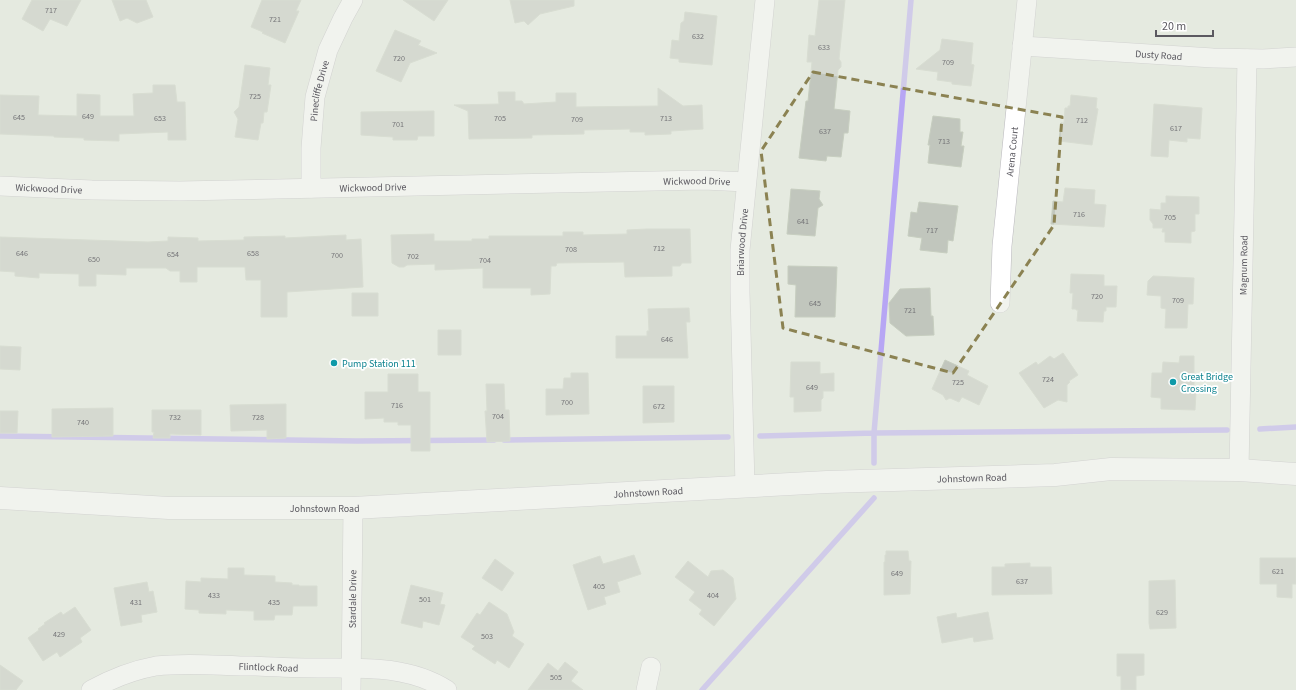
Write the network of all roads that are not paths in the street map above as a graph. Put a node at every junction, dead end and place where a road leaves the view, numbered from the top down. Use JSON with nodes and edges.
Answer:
{"nodes":[{"id":1,"x":353,"y":0,"type":"edge"},
{"id":2,"x":766,"y":0,"type":"edge"},
{"id":3,"x":1027,"y":0,"type":"edge"},
{"id":4,"x":1022,"y":46,"type":"junction"},
{"id":5,"x":1296,"y":57,"type":"edge"},
{"id":6,"x":1247,"y":59,"type":"junction"},
{"id":7,"x":746,"y":182,"type":"junction"},
{"id":8,"x":0,"y":186,"type":"edge"},
{"id":9,"x":311,"y":188,"type":"junction"},
{"id":10,"x":1000,"y":303,"type":"dead end"},
{"id":11,"x":1239,"y":470,"type":"junction"},
{"id":12,"x":1296,"y":474,"type":"edge"},
{"id":13,"x":745,"y":486,"type":"junction"},
{"id":14,"x":0,"y":498,"type":"edge"},
{"id":15,"x":353,"y":508,"type":"junction"},
{"id":16,"x":351,"y":667,"type":"junction"},
{"id":17,"x":651,"y":667,"type":"dead end"},
{"id":18,"x":91,"y":690,"type":"edge"},
{"id":19,"x":351,"y":690,"type":"edge"},
{"id":20,"x":447,"y":690,"type":"edge"},
{"id":21,"x":646,"y":690,"type":"edge"}],
"edges":[{"from":1,"to":9,"type":"street","name":"Pinecliffe Drive"},
{"from":2,"to":7,"type":"street","name":"Briarwood Drive"},
{"from":3,"to":4,"type":"street","name":"Arena Court"},
{"from":4,"to":6,"type":"street","name":"Dusty Road"},
{"from":4,"to":10,"type":"street","name":"Arena Court"},
{"from":5,"to":6,"type":"street","name":"Dusty Road"},
{"from":6,"to":11,"type":"street","name":"Magnum Road"},
{"from":7,"to":9,"type":"street","name":"Wickwood Drive"},
{"from":7,"to":13,"type":"street","name":"Briarwood Drive"},
{"from":8,"to":9,"type":"street","name":"Wickwood Drive"},
{"from":11,"to":12,"type":"main road","name":"Johnstown Road"},
{"from":11,"to":13,"type":"main road","name":"Johnstown Road"},
{"from":13,"to":15,"type":"main road","name":"Johnstown Road"},
{"from":14,"to":15,"type":"main road","name":"Johnstown Road"},
{"from":15,"to":16,"type":"street","name":"Stardale Drive"},
{"from":16,"to":18,"type":"street","name":"Flintlock Road"},
{"from":16,"to":19,"type":"street","name":"Stardale Drive"},
{"from":16,"to":20,"type":"street","name":"Flintlock Road"},
{"from":17,"to":21,"type":"street"}]}
